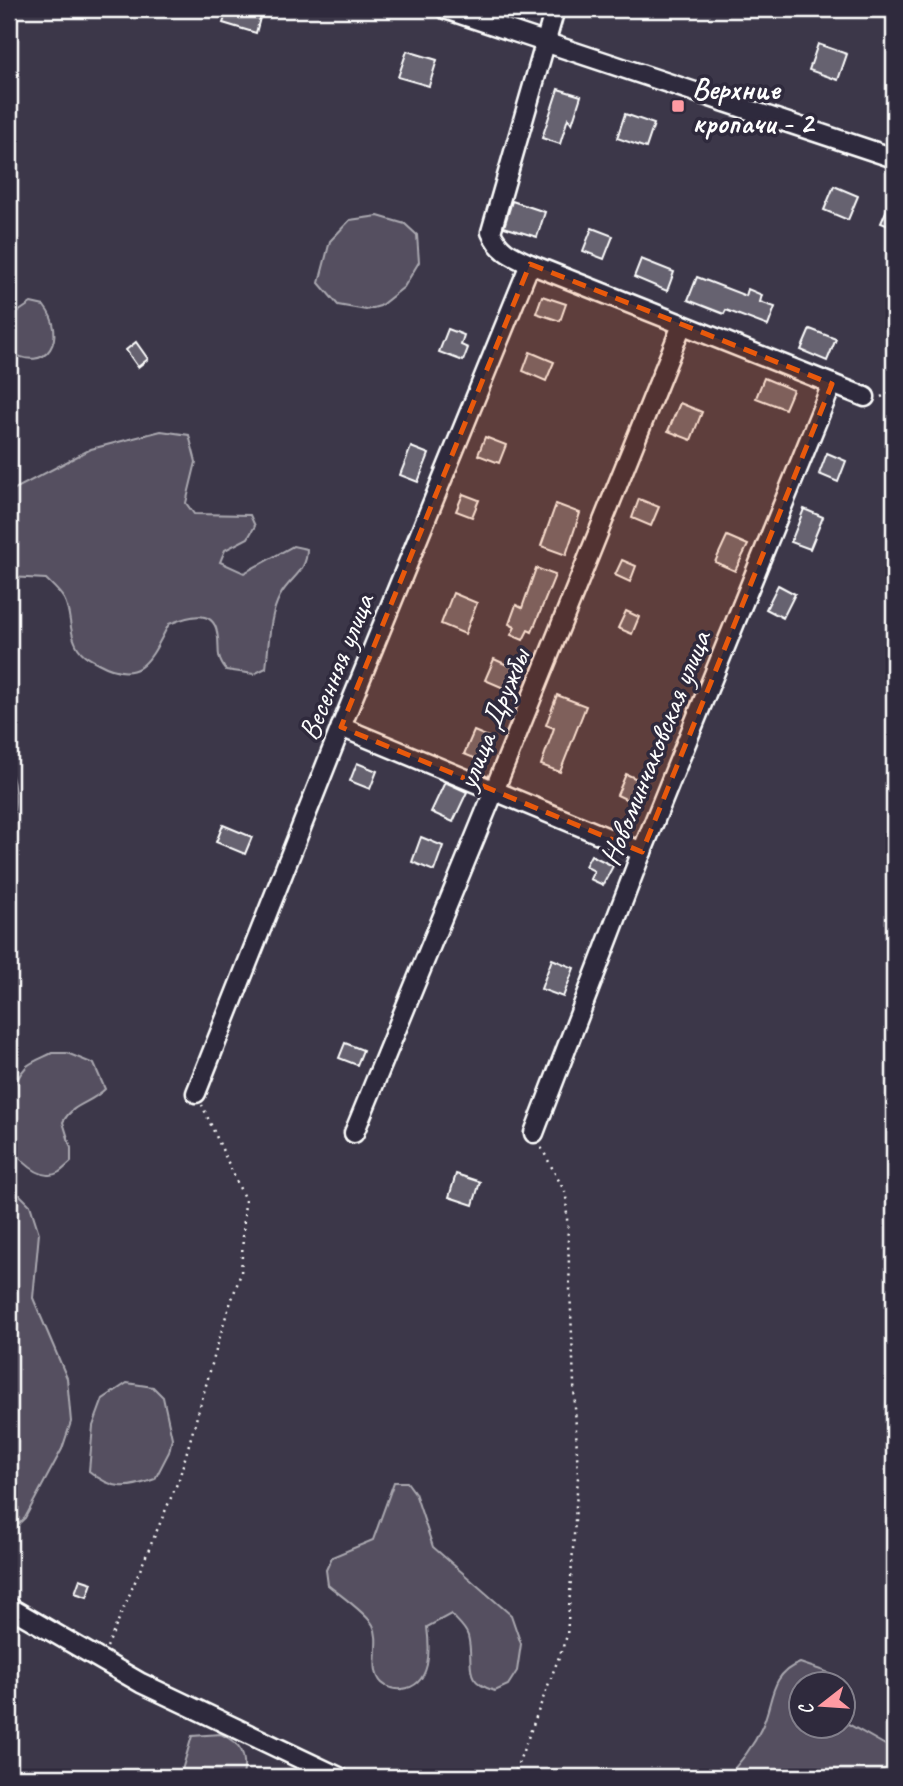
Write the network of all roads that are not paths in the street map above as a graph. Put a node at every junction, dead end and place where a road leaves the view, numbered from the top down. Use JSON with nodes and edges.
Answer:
{"nodes":[{"id":1,"x":445,"y":9,"type":"edge"},
{"id":2,"x":555,"y":9,"type":"edge"},
{"id":3,"x":547,"y":41,"type":"junction"},
{"id":4,"x":894,"y":158,"type":"edge"},
{"id":5,"x":530,"y":264,"type":"junction"},
{"id":6,"x":682,"y":324,"type":"junction"},
{"id":7,"x":832,"y":384,"type":"junction"},
{"id":8,"x":865,"y":397,"type":"dead end"},
{"id":9,"x":341,"y":727,"type":"junction"},
{"id":10,"x":494,"y":791,"type":"junction"},
{"id":11,"x":642,"y":852,"type":"junction"},
{"id":12,"x":196,"y":1093,"type":"road end"},
{"id":13,"x":354,"y":1133,"type":"dead end"},
{"id":14,"x":534,"y":1133,"type":"road end"},
{"id":15,"x":9,"y":1607,"type":"edge"},
{"id":16,"x":339,"y":1777,"type":"edge"}],
"edges":[{"from":1,"to":3,"type":"street"},
{"from":2,"to":3,"type":"street"},
{"from":3,"to":4,"type":"street"},
{"from":3,"to":5,"type":"street"},
{"from":5,"to":6,"type":"street"},
{"from":5,"to":9,"type":"street","name":"Весенняя улица"},
{"from":6,"to":7,"type":"street"},
{"from":6,"to":10,"type":"street","name":"улица Дружбы"},
{"from":7,"to":8,"type":"street"},
{"from":7,"to":11,"type":"street","name":"Новоминчаковская улица"},
{"from":9,"to":10,"type":"street"},
{"from":9,"to":12,"type":"street","name":"Весенняя улица"},
{"from":10,"to":11,"type":"street"},
{"from":10,"to":13,"type":"street","name":"улица Дружбы"},
{"from":11,"to":14,"type":"street","name":"Новоминчаковская улица"},
{"from":15,"to":16,"type":"street"}]}
